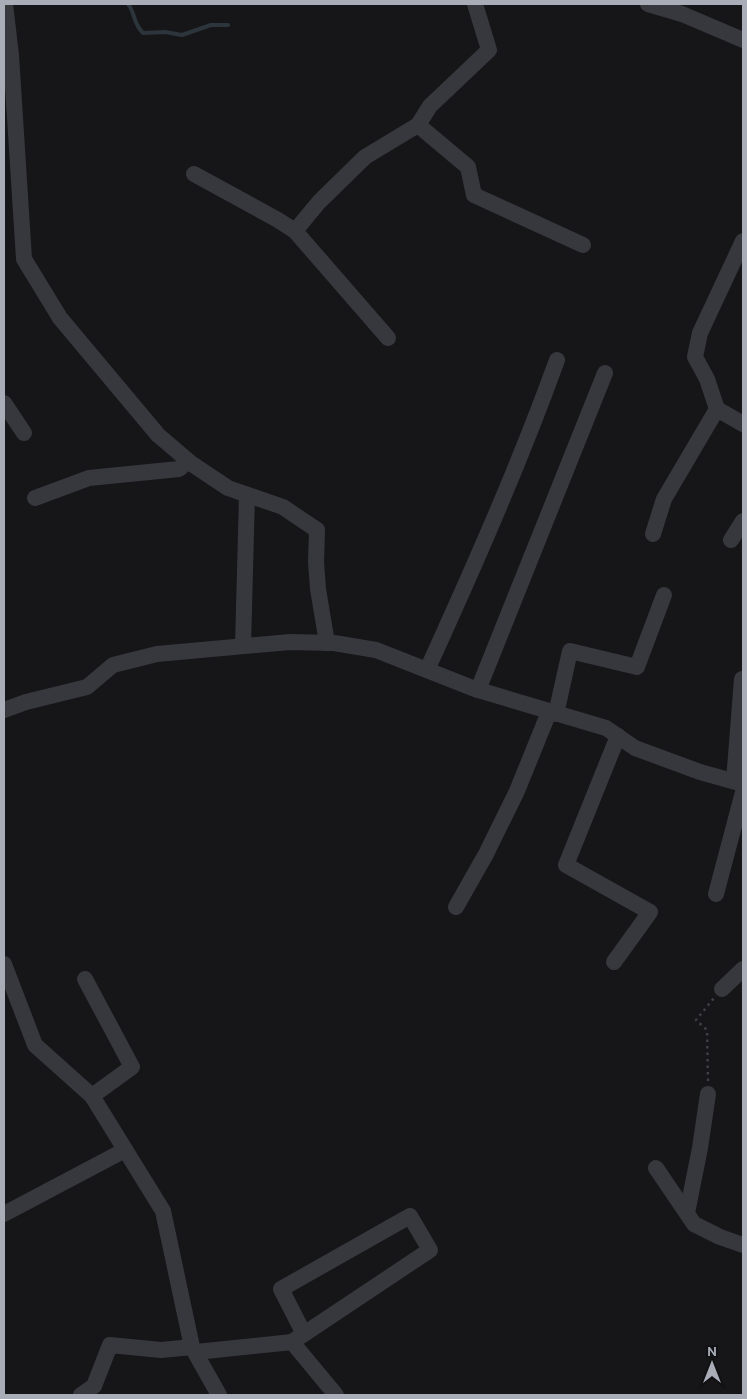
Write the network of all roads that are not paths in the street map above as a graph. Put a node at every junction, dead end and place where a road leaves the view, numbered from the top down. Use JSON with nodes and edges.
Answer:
{"nodes":[{"id":1,"x":5,"y":4,"type":"edge"},
{"id":2,"x":474,"y":4,"type":"edge"},
{"id":3,"x":648,"y":4,"type":"edge"},
{"id":4,"x":743,"y":40,"type":"edge"},
{"id":5,"x":418,"y":126,"type":"junction"},
{"id":6,"x":194,"y":174,"type":"dead end"},
{"id":7,"x":295,"y":231,"type":"junction"},
{"id":8,"x":743,"y":241,"type":"edge"},
{"id":9,"x":583,"y":245,"type":"dead end"},
{"id":10,"x":388,"y":338,"type":"dead end"},
{"id":11,"x":557,"y":360,"type":"dead end"},
{"id":12,"x":605,"y":373,"type":"dead end"},
{"id":13,"x":4,"y":403,"type":"edge"},
{"id":14,"x":717,"y":409,"type":"junction"},
{"id":15,"x":743,"y":424,"type":"edge"},
{"id":16,"x":24,"y":433,"type":"dead end"},
{"id":17,"x":188,"y":461,"type":"junction"},
{"id":18,"x":247,"y":495,"type":"junction"},
{"id":19,"x":35,"y":498,"type":"dead end"},
{"id":20,"x":743,"y":521,"type":"edge"},
{"id":21,"x":653,"y":534,"type":"dead end"},
{"id":22,"x":731,"y":540,"type":"dead end"},
{"id":23,"x":664,"y":595,"type":"dead end"},
{"id":24,"x":327,"y":643,"type":"junction"},
{"id":25,"x":243,"y":646,"type":"junction"},
{"id":26,"x":427,"y":670,"type":"junction"},
{"id":27,"x":742,"y":679,"type":"edge"},
{"id":28,"x":478,"y":690,"type":"junction"},
{"id":29,"x":4,"y":710,"type":"edge"},
{"id":30,"x":553,"y":713,"type":"junction"},
{"id":31,"x":618,"y":736,"type":"junction"},
{"id":32,"x":740,"y":786,"type":"edge"},
{"id":33,"x":716,"y":894,"type":"dead end"},
{"id":34,"x":456,"y":907,"type":"dead end"},
{"id":35,"x":614,"y":962,"type":"dead end"},
{"id":36,"x":4,"y":964,"type":"edge"},
{"id":37,"x":743,"y":969,"type":"edge"},
{"id":38,"x":85,"y":979,"type":"dead end"},
{"id":39,"x":722,"y":990,"type":"road end"},
{"id":40,"x":708,"y":1094,"type":"road end"},
{"id":41,"x":92,"y":1096,"type":"junction"},
{"id":42,"x":126,"y":1150,"type":"junction"},
{"id":43,"x":656,"y":1168,"type":"dead end"},
{"id":44,"x":687,"y":1213,"type":"junction"},
{"id":45,"x":4,"y":1214,"type":"edge"},
{"id":46,"x":743,"y":1245,"type":"edge"},
{"id":47,"x":298,"y":1338,"type":"junction"},
{"id":48,"x":194,"y":1350,"type":"junction"},
{"id":49,"x":80,"y":1395,"type":"edge"},
{"id":50,"x":219,"y":1395,"type":"edge"},
{"id":51,"x":336,"y":1395,"type":"edge"}],
"edges":[{"from":1,"to":17,"type":"street"},
{"from":2,"to":5,"type":"street"},
{"from":3,"to":4,"type":"street"},
{"from":5,"to":7,"type":"street"},
{"from":5,"to":9,"type":"street"},
{"from":6,"to":7,"type":"street"},
{"from":7,"to":10,"type":"street"},
{"from":8,"to":14,"type":"street"},
{"from":11,"to":26,"type":"street"},
{"from":12,"to":28,"type":"street"},
{"from":13,"to":16,"type":"street"},
{"from":14,"to":15,"type":"street"},
{"from":14,"to":21,"type":"street"},
{"from":17,"to":18,"type":"street"},
{"from":17,"to":19,"type":"street"},
{"from":18,"to":24,"type":"street"},
{"from":18,"to":25,"type":"street"},
{"from":20,"to":22,"type":"street"},
{"from":23,"to":30,"type":"street"},
{"from":24,"to":25,"type":"street"},
{"from":24,"to":26,"type":"street"},
{"from":25,"to":29,"type":"street"},
{"from":26,"to":28,"type":"street"},
{"from":27,"to":32,"type":"street"},
{"from":28,"to":30,"type":"street"},
{"from":30,"to":31,"type":"street"},
{"from":30,"to":34,"type":"street"},
{"from":31,"to":32,"type":"street"},
{"from":31,"to":35,"type":"street"},
{"from":32,"to":33,"type":"street"},
{"from":36,"to":41,"type":"street"},
{"from":37,"to":39,"type":"street"},
{"from":38,"to":41,"type":"street"},
{"from":40,"to":44,"type":"street"},
{"from":41,"to":42,"type":"street"},
{"from":42,"to":45,"type":"street"},
{"from":42,"to":48,"type":"street"},
{"from":43,"to":44,"type":"street"},
{"from":44,"to":46,"type":"street"},
{"from":47,"to":47,"type":"street"},
{"from":47,"to":48,"type":"street"},
{"from":47,"to":51,"type":"street"},
{"from":48,"to":49,"type":"street"},
{"from":48,"to":50,"type":"street"}]}
